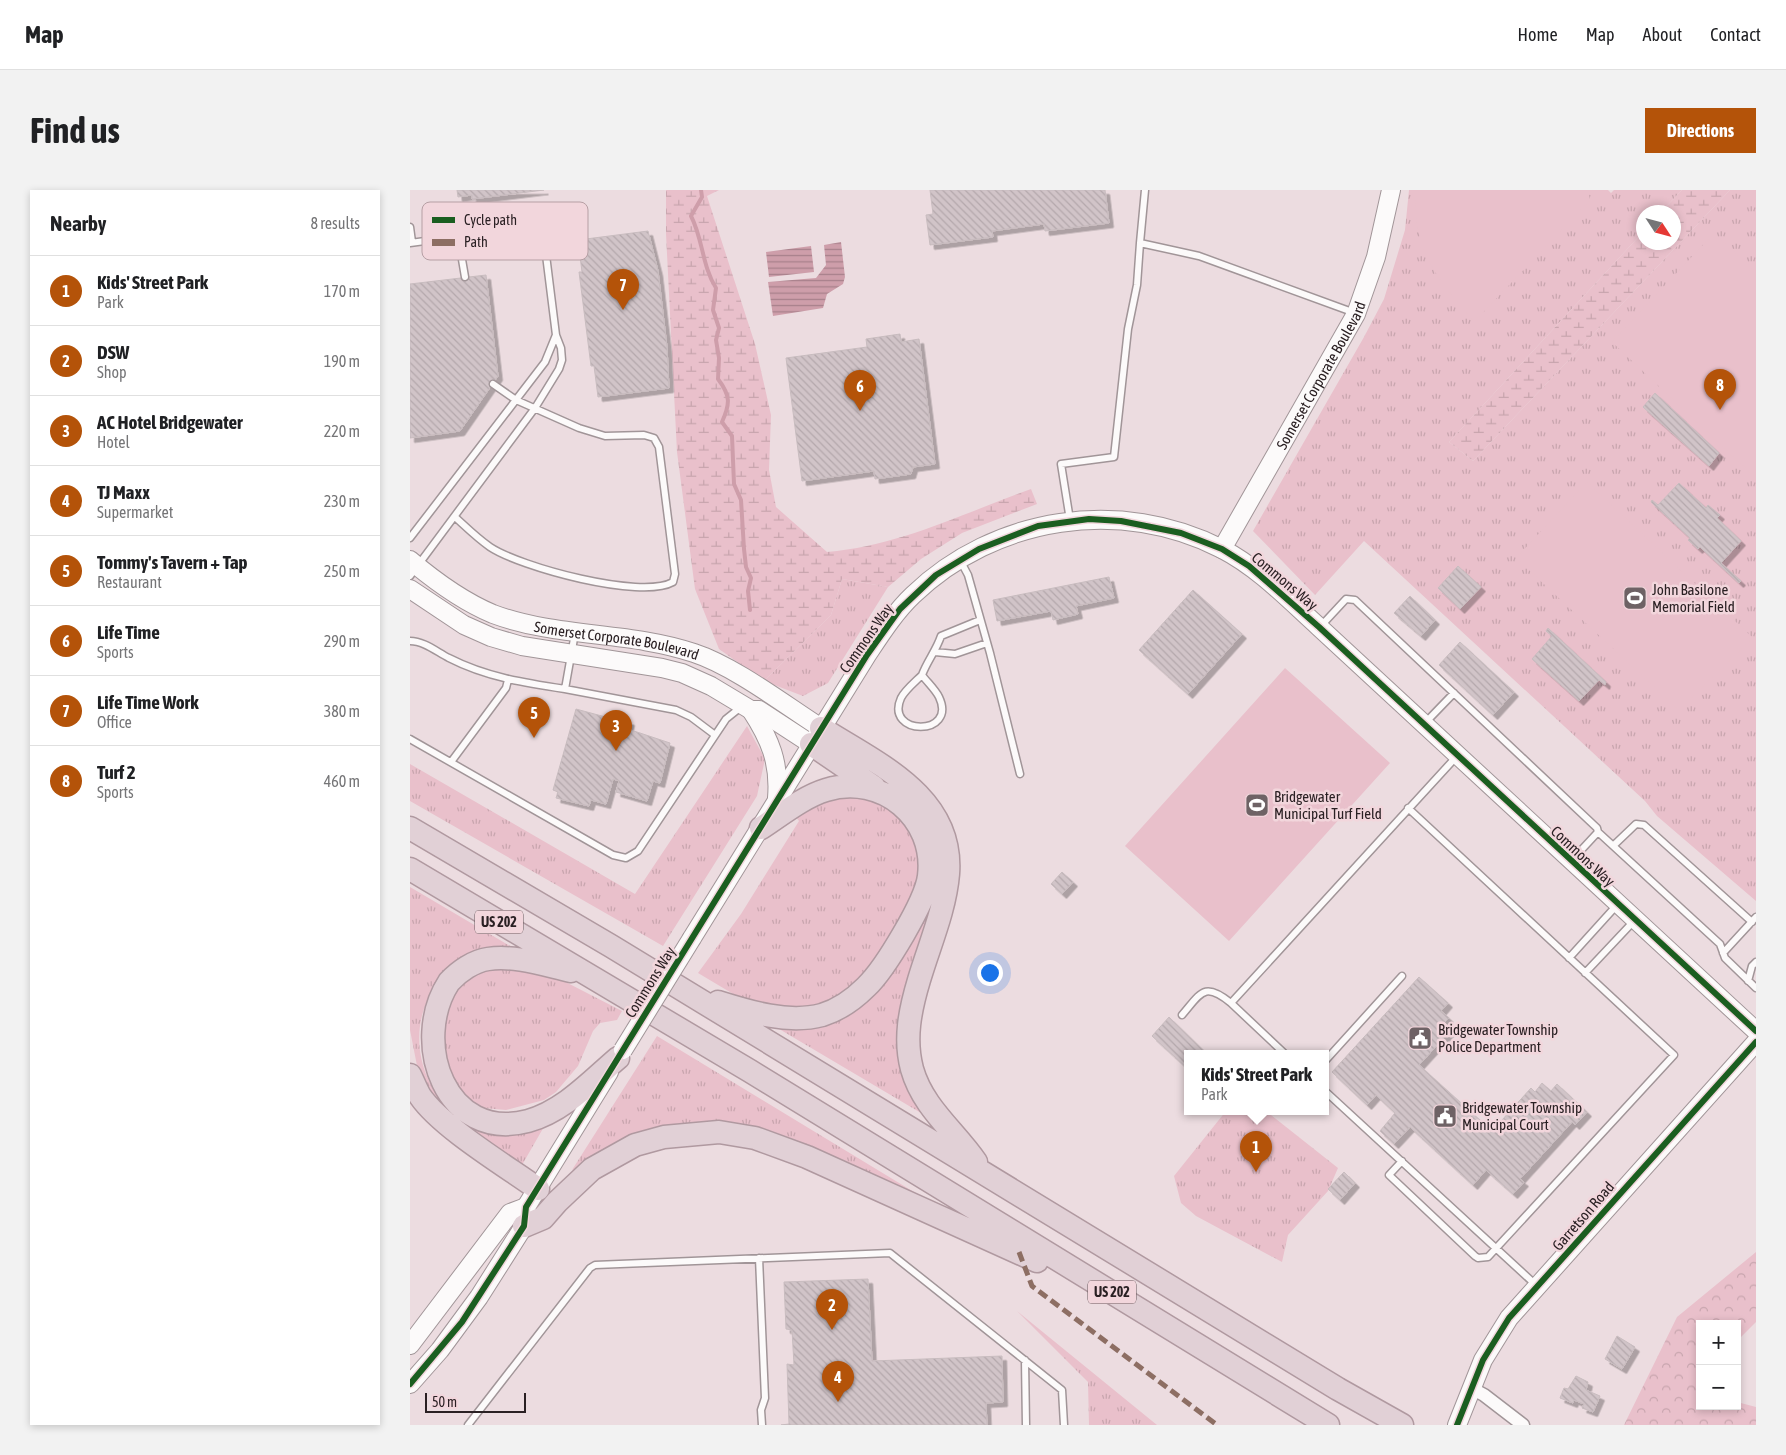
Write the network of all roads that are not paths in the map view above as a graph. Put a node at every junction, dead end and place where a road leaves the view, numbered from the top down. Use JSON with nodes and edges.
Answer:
{"nodes":[{"id":1,"x":1145,"y":190,"type":"edge"},
{"id":2,"x":1391,"y":190,"type":"edge"},
{"id":3,"x":410,"y":226,"type":"edge"},
{"id":4,"x":411,"y":242,"type":"edge"},
{"id":5,"x":1140,"y":243,"type":"junction"},
{"id":6,"x":462,"y":260,"type":"edge"},
{"id":7,"x":547,"y":260,"type":"edge"},
{"id":8,"x":465,"y":277,"type":"dead end"},
{"id":9,"x":1356,"y":314,"type":"junction"},
{"id":10,"x":556,"y":335,"type":"junction"},
{"id":11,"x":493,"y":384,"type":"dead end"},
{"id":12,"x":516,"y":400,"type":"junction"},
{"id":13,"x":535,"y":408,"type":"junction"},
{"id":14,"x":455,"y":517,"type":"junction"},
{"id":15,"x":1070,"y":520,"type":"junction"},
{"id":16,"x":410,"y":538,"type":"edge"},
{"id":17,"x":1222,"y":549,"type":"junction"},
{"id":18,"x":960,"y":559,"type":"junction"},
{"id":19,"x":412,"y":567,"type":"edge"},
{"id":20,"x":410,"y":589,"type":"edge"},
{"id":21,"x":980,"y":620,"type":"junction"},
{"id":22,"x":1319,"y":628,"type":"junction"},
{"id":23,"x":575,"y":631,"type":"junction"},
{"id":24,"x":410,"y":641,"type":"edge"},
{"id":25,"x":987,"y":643,"type":"junction"},
{"id":26,"x":935,"y":652,"type":"junction"},
{"id":27,"x":571,"y":654,"type":"junction"},
{"id":28,"x":922,"y":675,"type":"junction"},
{"id":29,"x":508,"y":680,"type":"junction"},
{"id":30,"x":565,"y":689,"type":"junction"},
{"id":31,"x":1454,"y":693,"type":"junction"},
{"id":32,"x":747,"y":708,"type":"junction"},
{"id":33,"x":1425,"y":724,"type":"junction"},
{"id":34,"x":715,"y":735,"type":"junction"},
{"id":35,"x":816,"y":736,"type":"junction"},
{"id":36,"x":410,"y":739,"type":"edge"},
{"id":37,"x":1457,"y":756,"type":"junction"},
{"id":38,"x":451,"y":762,"type":"junction"},
{"id":39,"x":1020,"y":774,"type":"dead end"},
{"id":40,"x":876,"y":788,"type":"junction"},
{"id":41,"x":777,"y":802,"type":"junction"},
{"id":42,"x":1408,"y":808,"type":"junction"},
{"id":43,"x":410,"y":828,"type":"edge"},
{"id":44,"x":761,"y":828,"type":"junction"},
{"id":45,"x":1598,"y":832,"type":"junction"},
{"id":46,"x":1612,"y":846,"type":"junction"},
{"id":47,"x":1571,"y":861,"type":"junction"},
{"id":48,"x":410,"y":869,"type":"edge"},
{"id":49,"x":1618,"y":904,"type":"junction"},
{"id":50,"x":1754,"y":919,"type":"edge"},
{"id":51,"x":1635,"y":920,"type":"junction"},
{"id":52,"x":1723,"y":953,"type":"junction"},
{"id":53,"x":1569,"y":958,"type":"junction"},
{"id":54,"x":1756,"y":962,"type":"edge"},
{"id":55,"x":1585,"y":973,"type":"junction"},
{"id":56,"x":588,"y":974,"type":"junction"},
{"id":57,"x":1402,"y":976,"type":"dead end"},
{"id":58,"x":1748,"y":981,"type":"junction"},
{"id":59,"x":1756,"y":988,"type":"edge"},
{"id":60,"x":688,"y":992,"type":"junction"},
{"id":61,"x":1231,"y":1003,"type":"junction"},
{"id":62,"x":1182,"y":1015,"type":"dead end"},
{"id":63,"x":1756,"y":1031,"type":"edge"},
{"id":64,"x":1756,"y":1042,"type":"edge"},
{"id":65,"x":1281,"y":1050,"type":"edge"},
{"id":66,"x":620,"y":1054,"type":"junction"},
{"id":67,"x":1329,"y":1057,"type":"edge"},
{"id":68,"x":410,"y":1075,"type":"edge"},
{"id":69,"x":1329,"y":1095,"type":"edge"},
{"id":70,"x":1402,"y":1161,"type":"junction"},
{"id":71,"x":983,"y":1172,"type":"junction"},
{"id":72,"x":530,"y":1207,"type":"junction"},
{"id":73,"x":1496,"y":1248,"type":"junction"},
{"id":74,"x":759,"y":1258,"type":"junction"},
{"id":75,"x":1538,"y":1287,"type":"junction"},
{"id":76,"x":1122,"y":1298,"type":"junction"},
{"id":77,"x":410,"y":1345,"type":"edge"},
{"id":78,"x":1025,"y":1360,"type":"junction"},
{"id":79,"x":410,"y":1384,"type":"edge"},
{"id":80,"x":1471,"y":1388,"type":"junction"},
{"id":81,"x":1338,"y":1389,"type":"junction"},
{"id":82,"x":1459,"y":1420,"type":"edge"},
{"id":83,"x":468,"y":1425,"type":"edge"},
{"id":84,"x":762,"y":1425,"type":"edge"},
{"id":85,"x":1026,"y":1425,"type":"edge"},
{"id":86,"x":1064,"y":1425,"type":"edge"},
{"id":87,"x":1328,"y":1425,"type":"edge"},
{"id":88,"x":1377,"y":1425,"type":"edge"},
{"id":89,"x":1402,"y":1425,"type":"edge"},
{"id":90,"x":1523,"y":1425,"type":"edge"}],
"edges":[{"from":1,"to":5,"type":"lane"},
{"from":2,"to":9,"type":"street","name":"Somerset Corporate Boulevard"},
{"from":3,"to":4,"type":"lane"},
{"from":5,"to":9,"type":"lane"},
{"from":5,"to":15,"type":"lane"},
{"from":6,"to":8,"type":"lane"},
{"from":7,"to":10,"type":"lane"},
{"from":9,"to":17,"type":"street","name":"Somerset Corporate Boulevard"},
{"from":10,"to":12,"type":"lane"},
{"from":10,"to":13,"type":"lane"},
{"from":11,"to":12,"type":"lane"},
{"from":12,"to":13,"type":"lane"},
{"from":12,"to":16,"type":"lane"},
{"from":13,"to":14,"type":"lane"},
{"from":13,"to":14,"type":"lane"},
{"from":14,"to":19,"type":"lane"},
{"from":15,"to":17,"type":"street","name":"Commons Way"},
{"from":15,"to":18,"type":"street","name":"Commons Way"},
{"from":17,"to":22,"type":"street","name":"Commons Way"},
{"from":18,"to":21,"type":"lane"},
{"from":18,"to":35,"type":"street","name":"Commons Way"},
{"from":19,"to":23,"type":"street","name":"Somerset Corporate Boulevard"},
{"from":20,"to":27,"type":"street","name":"Somerset Corporate Boulevard"},
{"from":21,"to":25,"type":"lane"},
{"from":21,"to":26,"type":"lane"},
{"from":22,"to":31,"type":"lane"},
{"from":22,"to":33,"type":"street","name":"Commons Way"},
{"from":23,"to":27,"type":"lane"},
{"from":23,"to":35,"type":"street","name":"Somerset Corporate Boulevard"},
{"from":24,"to":29,"type":"lane"},
{"from":25,"to":26,"type":"lane"},
{"from":25,"to":39,"type":"lane"},
{"from":26,"to":28,"type":"lane"},
{"from":27,"to":30,"type":"lane"},
{"from":27,"to":32,"type":"street","name":"Somerset Corporate Boulevard"},
{"from":28,"to":28,"type":"lane"},
{"from":29,"to":30,"type":"lane"},
{"from":29,"to":38,"type":"lane"},
{"from":30,"to":34,"type":"lane"},
{"from":31,"to":33,"type":"lane"},
{"from":31,"to":45,"type":"lane"},
{"from":32,"to":34,"type":"lane"},
{"from":32,"to":35,"type":"street","name":"Somerset Corporate Boulevard"},
{"from":32,"to":41,"type":"street"},
{"from":33,"to":37,"type":"street","name":"Commons Way"},
{"from":34,"to":38,"type":"lane"},
{"from":35,"to":40,"type":"highway"},
{"from":35,"to":41,"type":"street","name":"Commons Way"},
{"from":35,"to":71,"type":"highway"},
{"from":36,"to":38,"type":"lane"},
{"from":37,"to":42,"type":"lane"},
{"from":37,"to":47,"type":"street","name":"Commons Way"},
{"from":40,"to":44,"type":"highway"},
{"from":40,"to":60,"type":"highway"},
{"from":41,"to":44,"type":"street","name":"Commons Way"},
{"from":42,"to":53,"type":"lane"},
{"from":42,"to":61,"type":"lane"},
{"from":43,"to":60,"type":"highway","number":"US 202"},
{"from":44,"to":66,"type":"street","name":"Commons Way","bridge":true},
{"from":45,"to":46,"type":"lane"},
{"from":45,"to":47,"type":"lane"},
{"from":46,"to":50,"type":"lane"},
{"from":46,"to":52,"type":"lane"},
{"from":47,"to":49,"type":"street","name":"Commons Way"},
{"from":48,"to":56,"type":"highway","number":"US 202"},
{"from":49,"to":51,"type":"street","name":"Commons Way"},
{"from":49,"to":53,"type":"lane"},
{"from":50,"to":52,"type":"lane"},
{"from":51,"to":55,"type":"lane"},
{"from":51,"to":63,"type":"street","name":"Commons Way"},
{"from":52,"to":58,"type":"lane"},
{"from":53,"to":55,"type":"lane"},
{"from":54,"to":58,"type":"lane"},
{"from":55,"to":73,"type":"lane"},
{"from":56,"to":66,"type":"highway"},
{"from":56,"to":76,"type":"highway","number":"US 202"},
{"from":57,"to":67,"type":"lane"},
{"from":58,"to":59,"type":"lane"},
{"from":60,"to":71,"type":"highway","number":"US 202"},
{"from":61,"to":62,"type":"lane"},
{"from":61,"to":65,"type":"lane"},
{"from":64,"to":75,"type":"street","name":"Garretson Road"},
{"from":66,"to":72,"type":"street","name":"Commons Way"},
{"from":68,"to":72,"type":"highway"},
{"from":69,"to":70,"type":"lane"},
{"from":70,"to":73,"type":"lane"},
{"from":70,"to":73,"type":"lane"},
{"from":71,"to":81,"type":"highway","number":"US 202"},
{"from":72,"to":76,"type":"highway"},
{"from":72,"to":77,"type":"street","name":"Commons Way"},
{"from":72,"to":79,"type":"street","name":"Commons Way"},
{"from":73,"to":75,"type":"lane"},
{"from":74,"to":78,"type":"lane"},
{"from":74,"to":83,"type":"lane"},
{"from":74,"to":84,"type":"lane"},
{"from":75,"to":80,"type":"street","name":"Garretson Road"},
{"from":76,"to":87,"type":"highway","number":"US 202"},
{"from":78,"to":85,"type":"lane"},
{"from":78,"to":86,"type":"lane"},
{"from":80,"to":82,"type":"street","name":"Garretson Road"},
{"from":80,"to":90,"type":"street"},
{"from":81,"to":88,"type":"highway","number":"US 202"},
{"from":81,"to":89,"type":"highway"}]}
